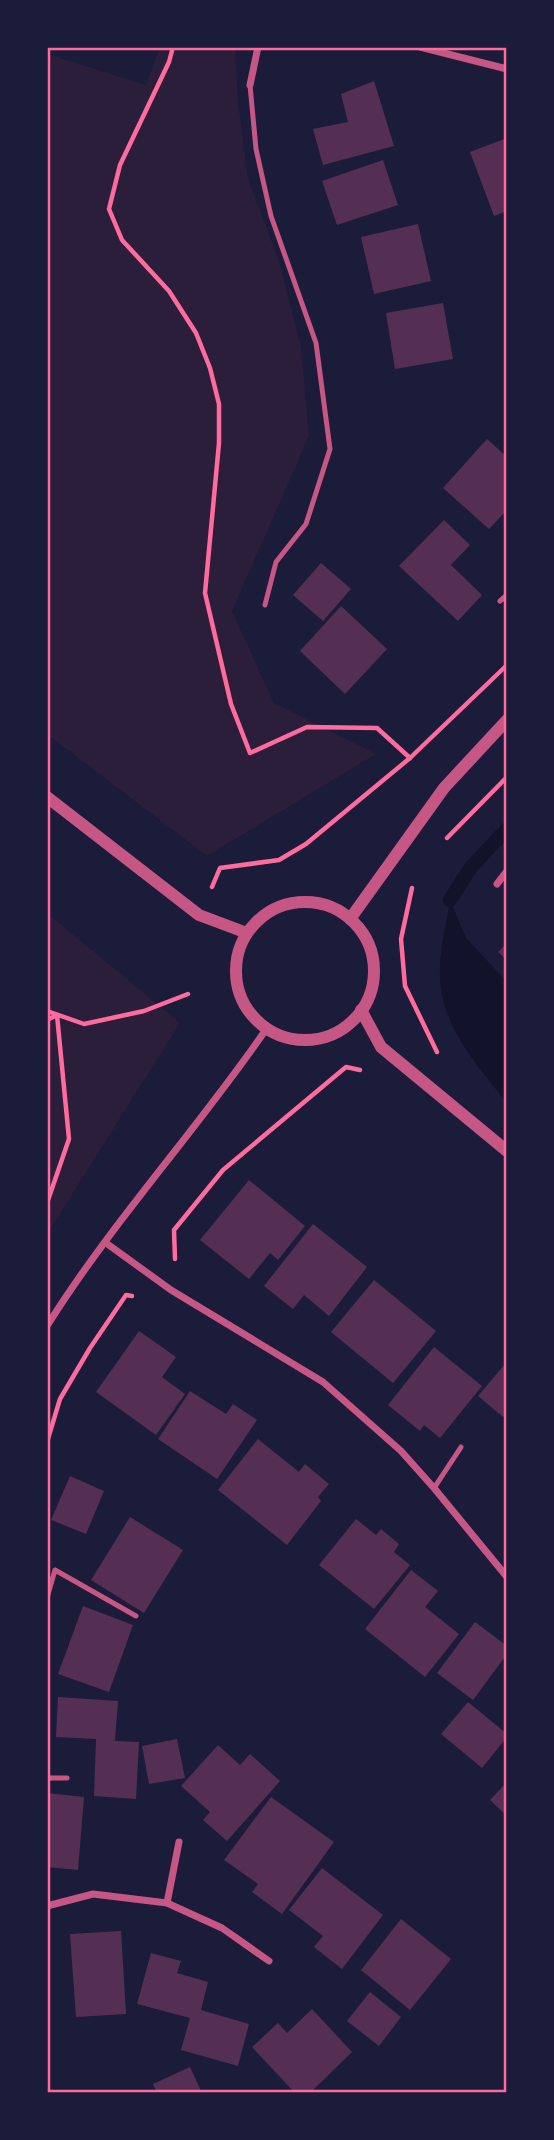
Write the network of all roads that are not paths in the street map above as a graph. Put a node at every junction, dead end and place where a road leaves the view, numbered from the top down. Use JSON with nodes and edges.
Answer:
{"nodes":[{"id":1,"x":258,"y":47,"type":"edge"},
{"id":2,"x":420,"y":47,"type":"edge"},
{"id":3,"x":507,"y":69,"type":"edge"},
{"id":4,"x":250,"y":85,"type":"joint"},
{"id":5,"x":507,"y":595,"type":"edge"},
{"id":6,"x":500,"y":601,"type":"dead end"},
{"id":7,"x":265,"y":605,"type":"dead end"},
{"id":8,"x":507,"y":720,"type":"edge"},
{"id":9,"x":47,"y":797,"type":"edge"},
{"id":10,"x":507,"y":870,"type":"edge"},
{"id":11,"x":497,"y":884,"type":"dead end"},
{"id":12,"x":350,"y":919,"type":"junction"},
{"id":13,"x":247,"y":933,"type":"junction"},
{"id":14,"x":361,"y":1010,"type":"junction"},
{"id":15,"x":267,"y":1028,"type":"junction"},
{"id":16,"x":507,"y":1152,"type":"edge"},
{"id":17,"x":106,"y":1243,"type":"junction"},
{"id":18,"x":47,"y":1326,"type":"edge"},
{"id":19,"x":461,"y":1447,"type":"dead end"},
{"id":20,"x":434,"y":1488,"type":"junction"},
{"id":21,"x":507,"y":1577,"type":"edge"},
{"id":22,"x":47,"y":1598,"type":"edge"},
{"id":23,"x":136,"y":1616,"type":"dead end"},
{"id":24,"x":47,"y":1777,"type":"edge"},
{"id":25,"x":67,"y":1778,"type":"dead end"},
{"id":26,"x":179,"y":1842,"type":"dead end"},
{"id":27,"x":167,"y":1903,"type":"junction"},
{"id":28,"x":47,"y":1906,"type":"edge"},
{"id":29,"x":270,"y":1961,"type":"dead end"}],
"edges":[{"from":1,"to":4,"type":"street"},
{"from":2,"to":3,"type":"street"},
{"from":4,"to":7,"type":"lane"},
{"from":5,"to":6,"type":"lane"},
{"from":8,"to":12,"type":"street"},
{"from":9,"to":13,"type":"street"},
{"from":10,"to":11,"type":"street"},
{"from":12,"to":13,"type":"street"},
{"from":12,"to":14,"type":"street"},
{"from":13,"to":15,"type":"street"},
{"from":14,"to":15,"type":"street"},
{"from":14,"to":16,"type":"street"},
{"from":15,"to":17,"type":"street"},
{"from":17,"to":18,"type":"street"},
{"from":17,"to":20,"type":"street"},
{"from":19,"to":20,"type":"lane"},
{"from":20,"to":21,"type":"street"},
{"from":22,"to":23,"type":"lane"},
{"from":24,"to":25,"type":"lane"},
{"from":26,"to":27,"type":"street"},
{"from":27,"to":28,"type":"street"},
{"from":27,"to":29,"type":"street"}]}
